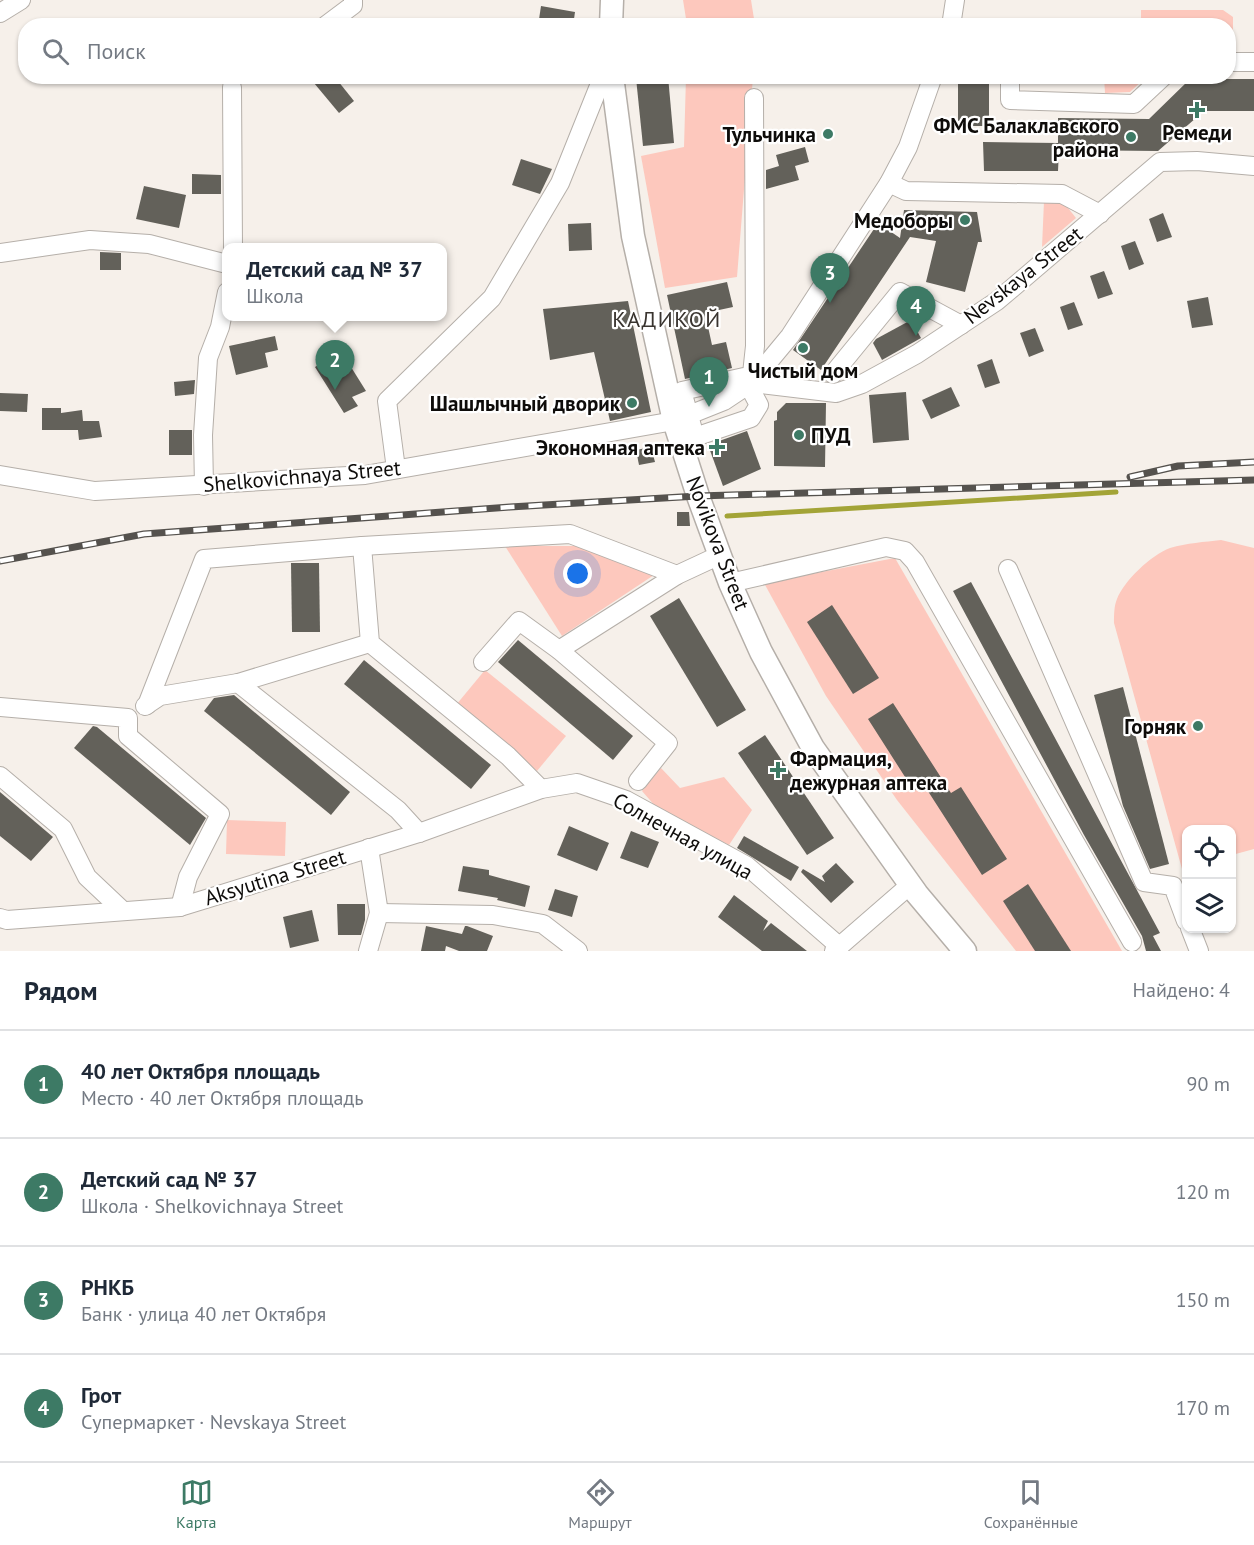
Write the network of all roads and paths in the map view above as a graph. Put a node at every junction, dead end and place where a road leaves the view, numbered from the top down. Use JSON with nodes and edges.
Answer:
{"nodes":[{"id":1,"x":21,"y":0,"type":"edge"},
{"id":2,"x":353,"y":0,"type":"edge"},
{"id":3,"x":612,"y":0,"type":"edge"},
{"id":4,"x":955,"y":0,"type":"edge"},
{"id":5,"x":0,"y":13,"type":"edge"},
{"id":6,"x":336,"y":18,"type":"edge"},
{"id":7,"x":611,"y":18,"type":"edge"},
{"id":8,"x":952,"y":18,"type":"edge"},
{"id":9,"x":1236,"y":62,"type":"edge"},
{"id":10,"x":1254,"y":62,"type":"edge"},
{"id":11,"x":600,"y":84,"type":"edge"},
{"id":12,"x":613,"y":84,"type":"edge"},
{"id":13,"x":930,"y":84,"type":"edge"},
{"id":14,"x":1010,"y":84,"type":"edge"},
{"id":15,"x":1155,"y":84,"type":"edge"},
{"id":16,"x":232,"y":87,"type":"dead end"},
{"id":17,"x":754,"y":98,"type":"dead end"},
{"id":18,"x":1254,"y":166,"type":"edge"},
{"id":19,"x":890,"y":183,"type":"junction"},
{"id":20,"x":1100,"y":214,"type":"junction"},
{"id":21,"x":233,"y":243,"type":"edge"},
{"id":22,"x":0,"y":253,"type":"edge"},
{"id":23,"x":222,"y":263,"type":"edge"},
{"id":24,"x":222,"y":317,"type":"edge"},
{"id":25,"x":961,"y":325,"type":"junction"},
{"id":26,"x":833,"y":374,"type":"dead end"},
{"id":27,"x":749,"y":384,"type":"junction"},
{"id":28,"x":682,"y":418,"type":"junction"},
{"id":29,"x":396,"y":469,"type":"junction"},
{"id":30,"x":0,"y":475,"type":"edge"},
{"id":31,"x":204,"y":486,"type":"junction"},
{"id":32,"x":362,"y":546,"type":"junction"},
{"id":33,"x":720,"y":555,"type":"junction"},
{"id":34,"x":1008,"y":569,"type":"dead end"},
{"id":35,"x":677,"y":575,"type":"junction"},
{"id":36,"x":730,"y":583,"type":"junction"},
{"id":37,"x":370,"y":643,"type":"junction"},
{"id":38,"x":559,"y":650,"type":"junction"},
{"id":39,"x":483,"y":662,"type":"dead end"},
{"id":40,"x":238,"y":683,"type":"junction"},
{"id":41,"x":147,"y":705,"type":"junction"},
{"id":42,"x":0,"y":707,"type":"edge"},
{"id":43,"x":128,"y":718,"type":"junction"},
{"id":44,"x":0,"y":776,"type":"edge"},
{"id":45,"x":638,"y":781,"type":"dead end"},
{"id":46,"x":541,"y":789,"type":"junction"},
{"id":47,"x":419,"y":832,"type":"junction"},
{"id":48,"x":369,"y":848,"type":"junction"},
{"id":49,"x":910,"y":885,"type":"junction"},
{"id":50,"x":180,"y":907,"type":"junction"},
{"id":51,"x":122,"y":910,"type":"junction"},
{"id":52,"x":1182,"y":910,"type":"edge"},
{"id":53,"x":379,"y":913,"type":"junction"},
{"id":54,"x":0,"y":918,"type":"edge"},
{"id":55,"x":1192,"y":933,"type":"edge"},
{"id":56,"x":1132,"y":942,"type":"dead end"},
{"id":57,"x":836,"y":948,"type":"edge"},
{"id":58,"x":368,"y":951,"type":"edge"},
{"id":59,"x":578,"y":951,"type":"edge"},
{"id":60,"x":965,"y":951,"type":"edge"},
{"id":61,"x":1198,"y":951,"type":"edge"}],
"edges":[{"from":1,"to":5,"type":"street"},
{"from":2,"to":6,"type":"street"},
{"from":3,"to":7,"type":"main road"},
{"from":4,"to":8,"type":"street"},
{"from":9,"to":10,"type":"street"},
{"from":11,"to":29,"type":"street"},
{"from":12,"to":28,"type":"main road","name":"Novikova Street"},
{"from":13,"to":19,"type":"street","name":"Shelkovichnaya Street"},
{"from":14,"to":15,"type":"street"},
{"from":16,"to":21,"type":"street"},
{"from":17,"to":27,"type":"street"},
{"from":18,"to":20,"type":"street","name":"Nevskaya Street"},
{"from":19,"to":20,"type":"street"},
{"from":19,"to":27,"type":"street","name":"Shelkovichnaya Street"},
{"from":20,"to":25,"type":"street","name":"Nevskaya Street"},
{"from":22,"to":23,"type":"street"},
{"from":24,"to":31,"type":"street"},
{"from":25,"to":26,"type":"street"},
{"from":25,"to":27,"type":"street","name":"Nevskaya Street"},
{"from":27,"to":28,"type":"street","name":"Shelkovichnaya Street"},
{"from":27,"to":28,"type":"street","name":"Nevskaya Street"},
{"from":27,"to":28,"type":"street"},
{"from":28,"to":29,"type":"street","name":"Shelkovichnaya Street"},
{"from":28,"to":33,"type":"main road","name":"Novikova Street"},
{"from":29,"to":31,"type":"street","name":"Shelkovichnaya Street"},
{"from":30,"to":31,"type":"street","name":"Shelkovichnaya Street"},
{"from":32,"to":35,"type":"street"},
{"from":32,"to":37,"type":"street"},
{"from":32,"to":41,"type":"street"},
{"from":33,"to":35,"type":"street"},
{"from":33,"to":36,"type":"main road","name":"Novikova Street"},
{"from":34,"to":52,"type":"street"},
{"from":35,"to":38,"type":"street"},
{"from":36,"to":49,"type":"main road","name":"Novikova Street"},
{"from":36,"to":56,"type":"street"},
{"from":37,"to":40,"type":"street"},
{"from":37,"to":46,"type":"street"},
{"from":38,"to":39,"type":"street"},
{"from":38,"to":45,"type":"street"},
{"from":40,"to":41,"type":"street"},
{"from":40,"to":47,"type":"street"},
{"from":41,"to":43,"type":"street"},
{"from":42,"to":43,"type":"street"},
{"from":43,"to":50,"type":"street"},
{"from":44,"to":51,"type":"street"},
{"from":46,"to":47,"type":"street","name":"Aksyutina Street"},
{"from":46,"to":57,"type":"street","name":"Солнечная улица"},
{"from":47,"to":48,"type":"street","name":"Aksyutina Street"},
{"from":48,"to":50,"type":"street","name":"Aksyutina Street"},
{"from":48,"to":53,"type":"street"},
{"from":49,"to":57,"type":"street"},
{"from":49,"to":60,"type":"main road","name":"Novikova Street"},
{"from":50,"to":51,"type":"street","name":"Aksyutina Street"},
{"from":51,"to":54,"type":"street","name":"Aksyutina Street"},
{"from":53,"to":58,"type":"street"},
{"from":53,"to":59,"type":"street"},
{"from":55,"to":61,"type":"street"}]}
